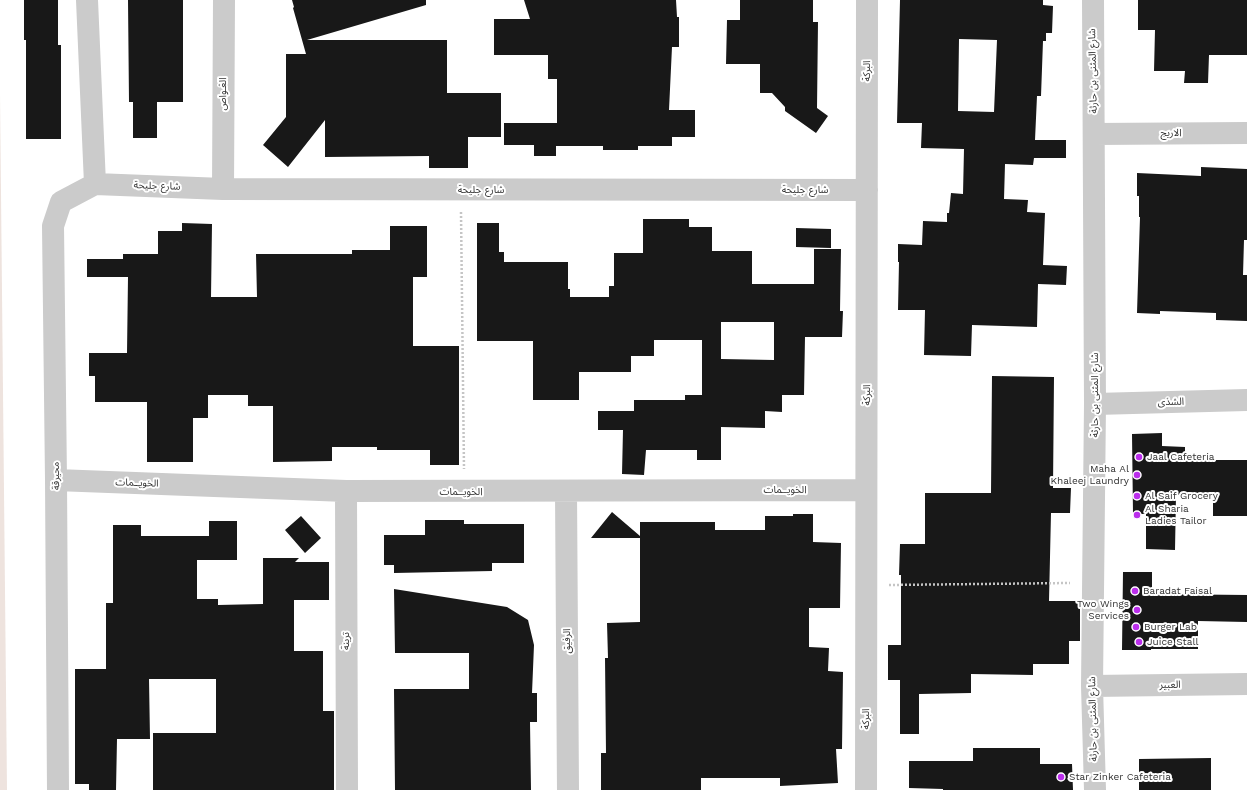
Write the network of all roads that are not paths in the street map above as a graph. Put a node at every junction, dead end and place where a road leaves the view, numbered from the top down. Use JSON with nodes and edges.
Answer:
{"nodes":[{"id":1,"x":87,"y":0,"type":"edge"},
{"id":2,"x":224,"y":0,"type":"edge"},
{"id":3,"x":868,"y":0,"type":"edge"},
{"id":4,"x":1092,"y":0,"type":"edge"},
{"id":5,"x":1247,"y":133,"type":"edge"},
{"id":6,"x":1094,"y":134,"type":"junction"},
{"id":7,"x":95,"y":184,"type":"junction"},
{"id":8,"x":223,"y":189,"type":"junction"},
{"id":9,"x":867,"y":190,"type":"junction"},
{"id":10,"x":1247,"y":400,"type":"edge"},
{"id":11,"x":1095,"y":404,"type":"junction"},
{"id":12,"x":56,"y":480,"type":"junction"},
{"id":13,"x":866,"y":490,"type":"junction"},
{"id":14,"x":346,"y":491,"type":"junction"},
{"id":15,"x":566,"y":491,"type":"junction"},
{"id":16,"x":1247,"y":684,"type":"edge"},
{"id":17,"x":1092,"y":686,"type":"junction"},
{"id":18,"x":58,"y":790,"type":"edge"},
{"id":19,"x":347,"y":790,"type":"edge"},
{"id":20,"x":568,"y":790,"type":"edge"},
{"id":21,"x":866,"y":790,"type":"edge"},
{"id":22,"x":1095,"y":790,"type":"edge"}],
"edges":[{"from":1,"to":7,"type":"street"},
{"from":2,"to":8,"type":"street","name":"الغـواص"},
{"from":3,"to":9,"type":"street","name":"البركة"},
{"from":4,"to":6,"type":"street","name":"شارع المثنى بن حارثة"},
{"from":5,"to":6,"type":"street","name":"الاريج"},
{"from":6,"to":11,"type":"street","name":"شارع المثنى بن حارثة"},
{"from":7,"to":8,"type":"street","name":"شارع جليحة"},
{"from":7,"to":12,"type":"street","name":"محيرقة"},
{"from":8,"to":9,"type":"street","name":"شارع جليحة"},
{"from":9,"to":13,"type":"street","name":"البركة"},
{"from":10,"to":11,"type":"street","name":"الشذى"},
{"from":11,"to":17,"type":"street","name":"شارع المثنى بن حارثة"},
{"from":12,"to":14,"type":"street","name":"الخويــمات"},
{"from":12,"to":18,"type":"street","name":"محيرقة"},
{"from":13,"to":15,"type":"street","name":"الخويــمات"},
{"from":13,"to":21,"type":"street","name":"البركة"},
{"from":14,"to":15,"type":"street","name":"الخويــمات"},
{"from":14,"to":19,"type":"street","name":"ترينة"},
{"from":15,"to":20,"type":"street","name":"الرفيق"},
{"from":16,"to":17,"type":"street","name":"العبير"},
{"from":17,"to":22,"type":"street","name":"شارع المثنى بن حارثة"}]}
